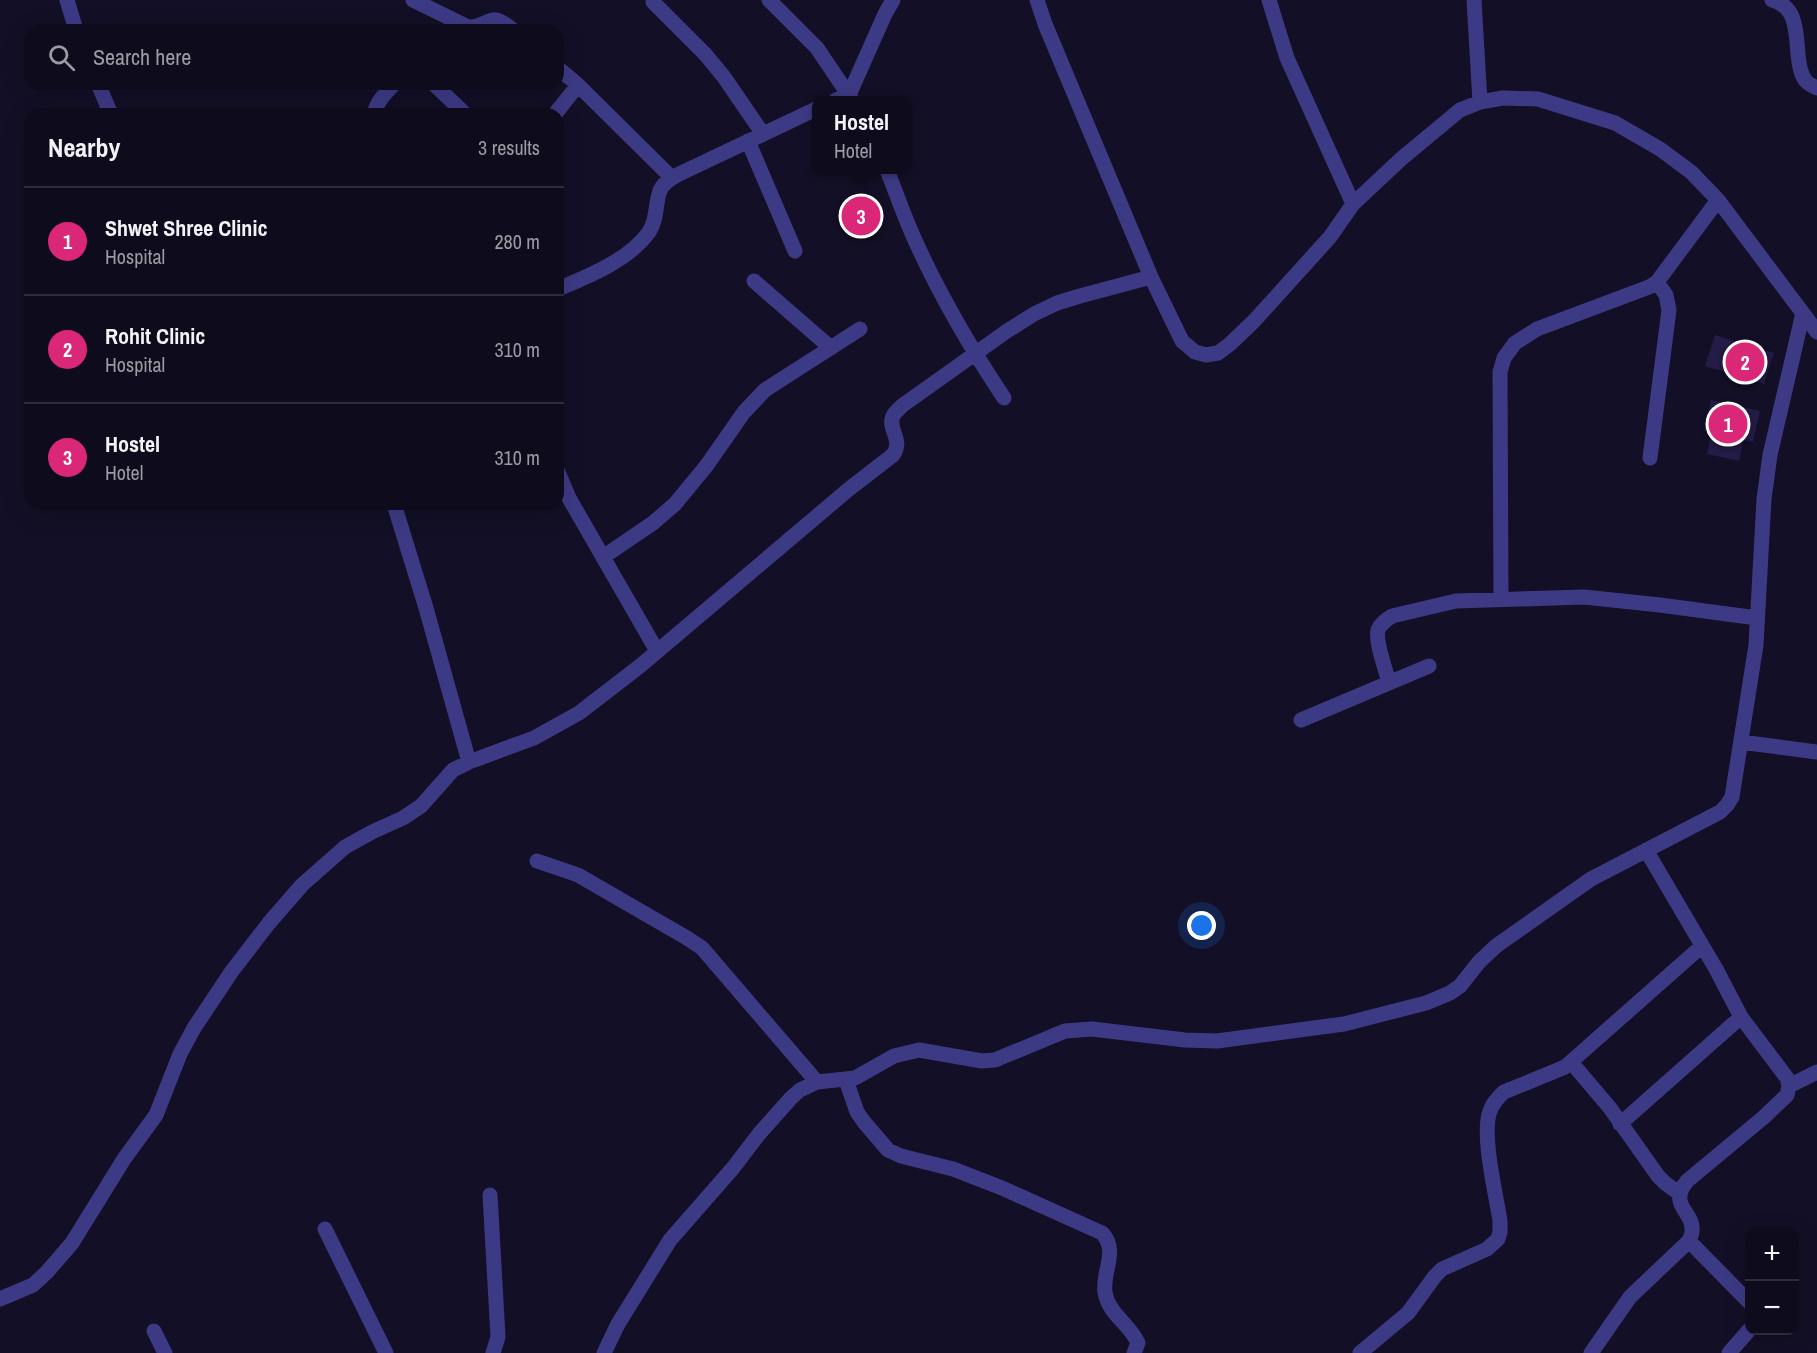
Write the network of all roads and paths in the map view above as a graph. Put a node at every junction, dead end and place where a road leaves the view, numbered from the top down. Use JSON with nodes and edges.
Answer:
{"nodes":[{"id":1,"x":67,"y":0,"type":"edge"},
{"id":2,"x":413,"y":0,"type":"edge"},
{"id":3,"x":769,"y":0,"type":"edge"},
{"id":4,"x":893,"y":0,"type":"edge"},
{"id":5,"x":1037,"y":0,"type":"edge"},
{"id":6,"x":1269,"y":0,"type":"edge"},
{"id":7,"x":1474,"y":0,"type":"edge"},
{"id":8,"x":1772,"y":0,"type":"edge"},
{"id":9,"x":653,"y":2,"type":"dead end"},
{"id":10,"x":74,"y":24,"type":"edge"},
{"id":11,"x":462,"y":24,"type":"edge"},
{"id":12,"x":483,"y":24,"type":"edge"},
{"id":13,"x":505,"y":24,"type":"edge"},
{"id":14,"x":564,"y":73,"type":"edge"},
{"id":15,"x":578,"y":85,"type":"junction"},
{"id":16,"x":1817,"y":88,"type":"edge"},
{"id":17,"x":101,"y":90,"type":"edge"},
{"id":18,"x":389,"y":90,"type":"edge"},
{"id":19,"x":440,"y":90,"type":"edge"},
{"id":20,"x":844,"y":96,"type":"edge"},
{"id":21,"x":846,"y":96,"type":"edge"},
{"id":22,"x":1480,"y":102,"type":"junction"},
{"id":23,"x":108,"y":108,"type":"edge"},
{"id":24,"x":376,"y":108,"type":"edge"},
{"id":25,"x":459,"y":108,"type":"edge"},
{"id":26,"x":560,"y":108,"type":"edge"},
{"id":27,"x":812,"y":112,"type":"edge"},
{"id":28,"x":763,"y":134,"type":"junction"},
{"id":29,"x":748,"y":141,"type":"junction"},
{"id":30,"x":889,"y":174,"type":"edge"},
{"id":31,"x":672,"y":178,"type":"junction"},
{"id":32,"x":1718,"y":200,"type":"junction"},
{"id":33,"x":1353,"y":204,"type":"junction"},
{"id":34,"x":795,"y":251,"type":"dead end"},
{"id":35,"x":1151,"y":278,"type":"junction"},
{"id":36,"x":754,"y":280,"type":"dead end"},
{"id":37,"x":1657,"y":282,"type":"junction"},
{"id":38,"x":564,"y":286,"type":"edge"},
{"id":39,"x":1803,"y":314,"type":"junction"},
{"id":40,"x":860,"y":329,"type":"dead end"},
{"id":41,"x":1817,"y":332,"type":"edge"},
{"id":42,"x":831,"y":348,"type":"junction"},
{"id":43,"x":975,"y":354,"type":"junction"},
{"id":44,"x":1004,"y":398,"type":"dead end"},
{"id":45,"x":1650,"y":458,"type":"dead end"},
{"id":46,"x":564,"y":486,"type":"edge"},
{"id":47,"x":396,"y":510,"type":"edge"},
{"id":48,"x":603,"y":557,"type":"junction"},
{"id":49,"x":1501,"y":599,"type":"junction"},
{"id":50,"x":1757,"y":618,"type":"junction"},
{"id":51,"x":657,"y":651,"type":"junction"},
{"id":52,"x":1429,"y":666,"type":"dead end"},
{"id":53,"x":1389,"y":683,"type":"junction"},
{"id":54,"x":1301,"y":720,"type":"dead end"},
{"id":55,"x":1741,"y":742,"type":"junction"},
{"id":56,"x":1817,"y":752,"type":"edge"},
{"id":57,"x":469,"y":762,"type":"junction"},
{"id":58,"x":1646,"y":850,"type":"junction"},
{"id":59,"x":537,"y":861,"type":"dead end"},
{"id":60,"x":1702,"y":946,"type":"junction"},
{"id":61,"x":1742,"y":1017,"type":"junction"},
{"id":62,"x":1571,"y":1062,"type":"junction"},
{"id":63,"x":1817,"y":1072,"type":"edge"},
{"id":64,"x":846,"y":1080,"type":"junction"},
{"id":65,"x":817,"y":1082,"type":"junction"},
{"id":66,"x":1789,"y":1086,"type":"junction"},
{"id":67,"x":1620,"y":1124,"type":"junction"},
{"id":68,"x":1680,"y":1194,"type":"junction"},
{"id":69,"x":490,"y":1195,"type":"dead end"},
{"id":70,"x":325,"y":1229,"type":"dead end"},
{"id":71,"x":1689,"y":1241,"type":"junction"},
{"id":72,"x":0,"y":1299,"type":"edge"},
{"id":73,"x":1745,"y":1299,"type":"edge"},
{"id":74,"x":154,"y":1331,"type":"dead end"},
{"id":75,"x":1745,"y":1334,"type":"edge"},
{"id":76,"x":165,"y":1353,"type":"edge"},
{"id":77,"x":386,"y":1353,"type":"edge"},
{"id":78,"x":493,"y":1353,"type":"edge"},
{"id":79,"x":604,"y":1353,"type":"edge"},
{"id":80,"x":1134,"y":1353,"type":"edge"},
{"id":81,"x":1360,"y":1353,"type":"edge"},
{"id":82,"x":1591,"y":1353,"type":"edge"},
{"id":83,"x":1730,"y":1353,"type":"edge"}],
"edges":[{"from":1,"to":10,"type":"street"},
{"from":2,"to":11,"type":"street"},
{"from":3,"to":20,"type":"street"},
{"from":4,"to":21,"type":"street"},
{"from":5,"to":35,"type":"street"},
{"from":6,"to":33,"type":"street"},
{"from":7,"to":22,"type":"street"},
{"from":8,"to":16,"type":"street"},
{"from":9,"to":28,"type":"street"},
{"from":12,"to":13,"type":"street"},
{"from":14,"to":15,"type":"street"},
{"from":15,"to":26,"type":"street"},
{"from":15,"to":31,"type":"street"},
{"from":17,"to":23,"type":"street"},
{"from":18,"to":24,"type":"street"},
{"from":19,"to":25,"type":"street"},
{"from":22,"to":32,"type":"street"},
{"from":22,"to":33,"type":"street"},
{"from":27,"to":28,"type":"street"},
{"from":28,"to":29,"type":"street"},
{"from":29,"to":31,"type":"street"},
{"from":29,"to":34,"type":"street"},
{"from":30,"to":43,"type":"street"},
{"from":31,"to":38,"type":"street"},
{"from":32,"to":37,"type":"street"},
{"from":32,"to":39,"type":"street"},
{"from":33,"to":35,"type":"street"},
{"from":35,"to":43,"type":"street"},
{"from":36,"to":42,"type":"street"},
{"from":37,"to":45,"type":"street"},
{"from":37,"to":49,"type":"street"},
{"from":39,"to":41,"type":"street"},
{"from":39,"to":50,"type":"street"},
{"from":40,"to":42,"type":"street"},
{"from":42,"to":48,"type":"street"},
{"from":43,"to":44,"type":"street"},
{"from":43,"to":51,"type":"street"},
{"from":46,"to":48,"type":"street"},
{"from":47,"to":57,"type":"street"},
{"from":48,"to":51,"type":"street"},
{"from":49,"to":50,"type":"street"},
{"from":49,"to":53,"type":"street"},
{"from":50,"to":55,"type":"street"},
{"from":51,"to":57,"type":"street"},
{"from":52,"to":53,"type":"street"},
{"from":53,"to":54,"type":"street"},
{"from":55,"to":56,"type":"street"},
{"from":55,"to":58,"type":"street"},
{"from":57,"to":72,"type":"street"},
{"from":58,"to":60,"type":"street"},
{"from":58,"to":64,"type":"street"},
{"from":59,"to":65,"type":"street"},
{"from":60,"to":61,"type":"street"},
{"from":60,"to":62,"type":"street"},
{"from":61,"to":66,"type":"street"},
{"from":61,"to":67,"type":"street"},
{"from":62,"to":67,"type":"street"},
{"from":62,"to":81,"type":"street"},
{"from":63,"to":66,"type":"street"},
{"from":64,"to":65,"type":"street"},
{"from":64,"to":80,"type":"street"},
{"from":65,"to":79,"type":"street"},
{"from":66,"to":68,"type":"street"},
{"from":67,"to":68,"type":"street"},
{"from":68,"to":71,"type":"street"},
{"from":69,"to":78,"type":"street"},
{"from":70,"to":77,"type":"street"},
{"from":71,"to":73,"type":"street"},
{"from":71,"to":82,"type":"street"},
{"from":74,"to":76,"type":"street"},
{"from":75,"to":83,"type":"street"}]}
